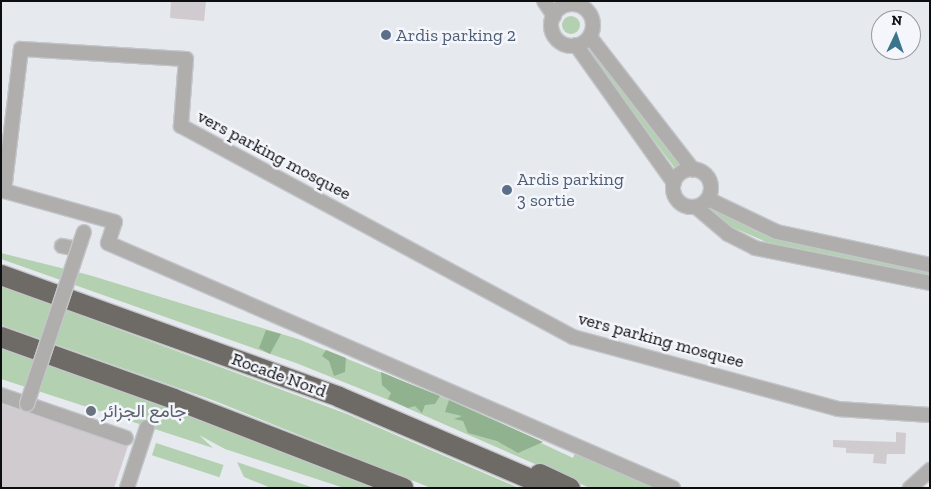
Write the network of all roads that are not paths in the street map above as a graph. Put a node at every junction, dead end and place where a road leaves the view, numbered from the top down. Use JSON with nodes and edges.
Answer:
{"nodes":[{"id":1,"x":544,"y":1,"type":"edge"},
{"id":2,"x":566,"y":3,"type":"edge"},
{"id":3,"x":554,"y":16,"type":"junction"},
{"id":4,"x":590,"y":37,"type":"junction"},
{"id":5,"x":576,"y":45,"type":"junction"},
{"id":6,"x":694,"y":170,"type":"junction"},
{"id":7,"x":674,"y":183,"type":"junction"},
{"id":8,"x":708,"y":199,"type":"junction"},
{"id":9,"x":696,"y":207,"type":"junction"},
{"id":10,"x":84,"y":232,"type":"dead end"},
{"id":11,"x":62,"y":246,"type":"dead end"},
{"id":12,"x":78,"y":250,"type":"junction"},
{"id":13,"x":930,"y":265,"type":"edge"},
{"id":14,"x":1,"y":275,"type":"edge"},
{"id":15,"x":930,"y":283,"type":"edge"},
{"id":16,"x":1,"y":337,"type":"edge"},
{"id":17,"x":1,"y":395,"type":"edge"},
{"id":18,"x":339,"y":397,"type":"junction"},
{"id":19,"x":28,"y":404,"type":"junction"},
{"id":20,"x":930,"y":415,"type":"edge"},
{"id":21,"x":147,"y":426,"type":"dead end"},
{"id":22,"x":126,"y":438,"type":"dead end"},
{"id":23,"x":930,"y":470,"type":"edge"},
{"id":24,"x":127,"y":488,"type":"edge"},
{"id":25,"x":403,"y":488,"type":"edge"},
{"id":26,"x":551,"y":488,"type":"edge"},
{"id":27,"x":570,"y":488,"type":"edge"},
{"id":28,"x":673,"y":488,"type":"edge"},
{"id":29,"x":910,"y":488,"type":"edge"}],
"edges":[{"from":1,"to":3,"type":"street"},
{"from":2,"to":3,"type":"street"},
{"from":2,"to":4,"type":"street"},
{"from":3,"to":5,"type":"street"},
{"from":4,"to":5,"type":"street"},
{"from":4,"to":6,"type":"street"},
{"from":5,"to":7,"type":"street"},
{"from":6,"to":7,"type":"street"},
{"from":6,"to":8,"type":"street"},
{"from":7,"to":9,"type":"street"},
{"from":8,"to":9,"type":"street"},
{"from":8,"to":13,"type":"street"},
{"from":9,"to":15,"type":"street"},
{"from":10,"to":12,"type":"street","bridge":true},
{"from":11,"to":12,"type":"street"},
{"from":12,"to":19,"type":"street","bridge":true},
{"from":14,"to":18,"type":"highway","name":"Rocade Nord"},
{"from":16,"to":25,"type":"highway"},
{"from":17,"to":19,"type":"street"},
{"from":18,"to":26,"type":"highway","name":"Rocade Nord"},
{"from":18,"to":27,"type":"highway"},
{"from":19,"to":22,"type":"street"},
{"from":20,"to":28,"type":"street","name":"vers parking mosquee"},
{"from":21,"to":24,"type":"street"},
{"from":23,"to":29,"type":"street"}]}
